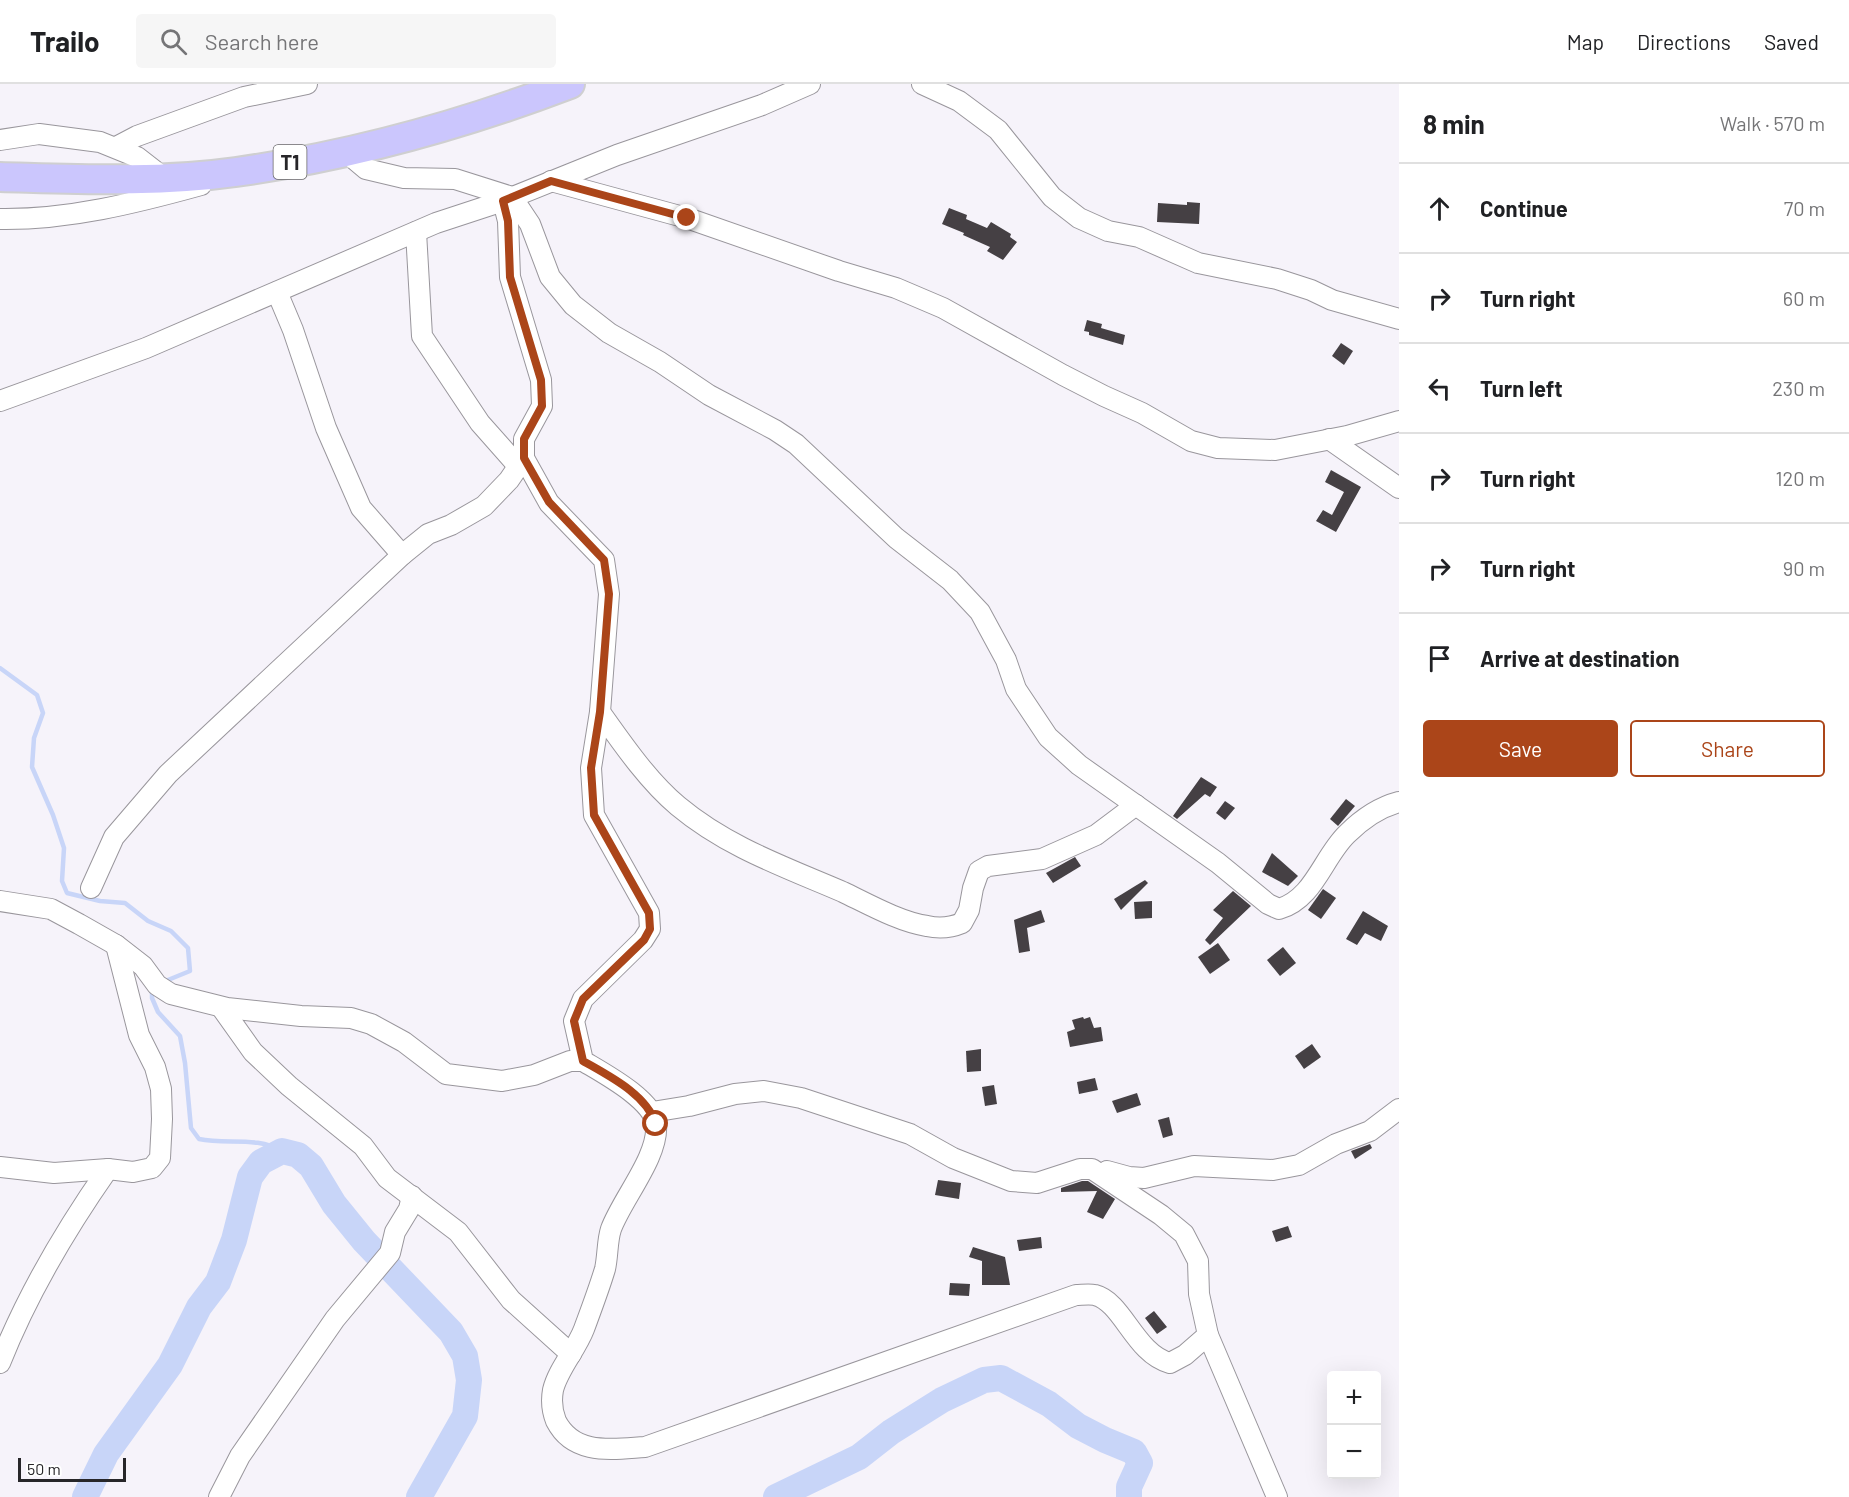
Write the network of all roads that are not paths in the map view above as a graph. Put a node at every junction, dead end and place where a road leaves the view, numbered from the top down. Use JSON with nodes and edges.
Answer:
{"nodes":[{"id":1,"x":307,"y":84,"type":"edge"},
{"id":2,"x":570,"y":84,"type":"edge"},
{"id":3,"x":810,"y":84,"type":"edge"},
{"id":4,"x":922,"y":84,"type":"edge"},
{"id":5,"x":0,"y":140,"type":"edge"},
{"id":6,"x":116,"y":147,"type":"junction"},
{"id":7,"x":347,"y":153,"type":"junction"},
{"id":8,"x":235,"y":172,"type":"junction"},
{"id":9,"x":0,"y":177,"type":"edge"},
{"id":10,"x":164,"y":178,"type":"junction"},
{"id":11,"x":551,"y":181,"type":"junction"},
{"id":12,"x":508,"y":199,"type":"junction"},
{"id":13,"x":0,"y":219,"type":"edge"},
{"id":14,"x":416,"y":232,"type":"junction"},
{"id":15,"x":277,"y":292,"type":"junction"},
{"id":16,"x":1399,"y":319,"type":"edge"},
{"id":17,"x":0,"y":401,"type":"edge"},
{"id":18,"x":1399,"y":422,"type":"edge"},
{"id":19,"x":1329,"y":440,"type":"junction"},
{"id":20,"x":521,"y":462,"type":"junction"},
{"id":21,"x":1399,"y":488,"type":"edge"},
{"id":22,"x":402,"y":555,"type":"junction"},
{"id":23,"x":600,"y":712,"type":"junction"},
{"id":24,"x":1399,"y":802,"type":"edge"},
{"id":25,"x":1136,"y":805,"type":"junction"},
{"id":26,"x":92,"y":888,"type":"dead end"},
{"id":27,"x":0,"y":901,"type":"edge"},
{"id":28,"x":116,"y":945,"type":"junction"},
{"id":29,"x":221,"y":1007,"type":"junction"},
{"id":30,"x":583,"y":1061,"type":"junction"},
{"id":31,"x":1399,"y":1109,"type":"edge"},
{"id":32,"x":652,"y":1112,"type":"junction"},
{"id":33,"x":0,"y":1167,"type":"edge"},
{"id":34,"x":108,"y":1169,"type":"junction"},
{"id":35,"x":1092,"y":1169,"type":"junction"},
{"id":36,"x":412,"y":1196,"type":"junction"},
{"id":37,"x":1208,"y":1335,"type":"junction"},
{"id":38,"x":571,"y":1354,"type":"junction"},
{"id":39,"x":0,"y":1362,"type":"edge"},
{"id":40,"x":219,"y":1497,"type":"edge"},
{"id":41,"x":1277,"y":1497,"type":"edge"}],
"edges":[{"from":1,"to":6,"type":"street"},
{"from":2,"to":7,"type":"highway","number":"T1"},
{"from":3,"to":11,"type":"street"},
{"from":4,"to":16,"type":"street"},
{"from":5,"to":6,"type":"street"},
{"from":6,"to":10,"type":"street"},
{"from":7,"to":8,"type":"highway","number":"T1"},
{"from":7,"to":12,"type":"street"},
{"from":8,"to":10,"type":"highway","number":"T1"},
{"from":8,"to":13,"type":"street"},
{"from":9,"to":10,"type":"highway","number":"T1"},
{"from":11,"to":12,"type":"street"},
{"from":11,"to":19,"type":"street"},
{"from":12,"to":14,"type":"street"},
{"from":12,"to":20,"type":"street"},
{"from":12,"to":25,"type":"street"},
{"from":14,"to":15,"type":"street"},
{"from":14,"to":20,"type":"street"},
{"from":15,"to":17,"type":"street"},
{"from":15,"to":22,"type":"street"},
{"from":18,"to":19,"type":"street"},
{"from":19,"to":21,"type":"street"},
{"from":20,"to":22,"type":"street"},
{"from":20,"to":23,"type":"street"},
{"from":22,"to":26,"type":"street"},
{"from":23,"to":25,"type":"street"},
{"from":23,"to":30,"type":"street"},
{"from":24,"to":25,"type":"street"},
{"from":27,"to":28,"type":"street"},
{"from":28,"to":29,"type":"street"},
{"from":28,"to":34,"type":"street"},
{"from":29,"to":30,"type":"street"},
{"from":29,"to":36,"type":"street"},
{"from":30,"to":32,"type":"street"},
{"from":31,"to":35,"type":"street"},
{"from":32,"to":35,"type":"street"},
{"from":32,"to":38,"type":"street"},
{"from":33,"to":34,"type":"street"},
{"from":34,"to":39,"type":"street"},
{"from":35,"to":37,"type":"street"},
{"from":36,"to":38,"type":"street"},
{"from":36,"to":40,"type":"street"},
{"from":37,"to":38,"type":"street"},
{"from":37,"to":41,"type":"street"}]}
